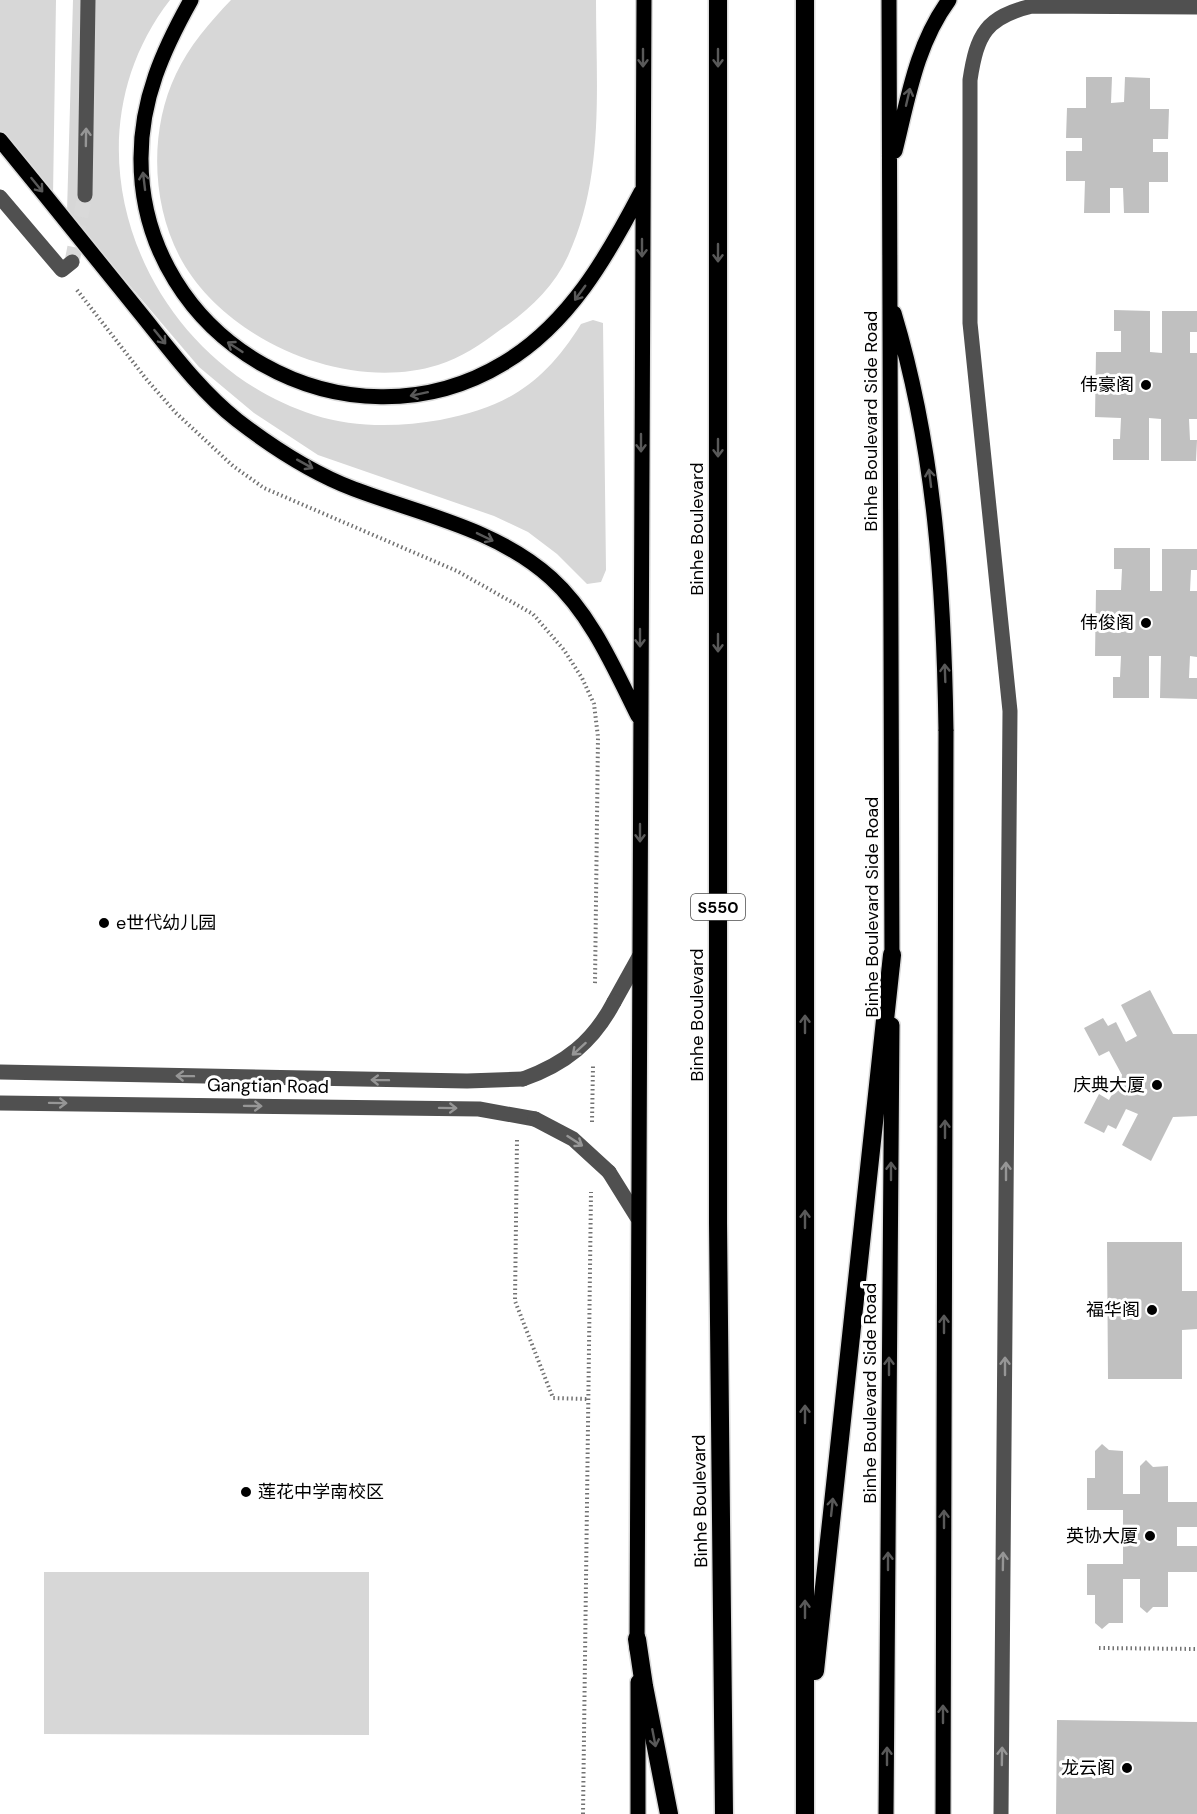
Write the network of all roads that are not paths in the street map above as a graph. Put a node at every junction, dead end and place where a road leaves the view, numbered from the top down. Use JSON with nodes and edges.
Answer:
{"nodes":[{"id":1,"x":88,"y":0,"type":"edge"},
{"id":2,"x":191,"y":0,"type":"edge"},
{"id":3,"x":644,"y":0,"type":"edge"},
{"id":4,"x":718,"y":0,"type":"edge"},
{"id":5,"x":805,"y":0,"type":"edge"},
{"id":6,"x":889,"y":0,"type":"edge"},
{"id":7,"x":949,"y":0,"type":"edge"},
{"id":8,"x":1197,"y":7,"type":"edge"},
{"id":9,"x":0,"y":140,"type":"edge"},
{"id":10,"x":890,"y":174,"type":"junction"},
{"id":11,"x":642,"y":189,"type":"junction"},
{"id":12,"x":85,"y":195,"type":"tunnel mouth"},
{"id":13,"x":0,"y":197,"type":"edge"},
{"id":14,"x":67,"y":266,"type":"road end"},
{"id":15,"x":890,"y":297,"type":"junction"},
{"id":16,"x":640,"y":721,"type":"junction"},
{"id":17,"x":892,"y":955,"type":"junction"},
{"id":18,"x":639,"y":957,"type":"junction"},
{"id":19,"x":0,"y":1072,"type":"edge"},
{"id":20,"x":0,"y":1103,"type":"edge"},
{"id":21,"x":638,"y":1217,"type":"junction"},
{"id":22,"x":637,"y":1639,"type":"junction"},
{"id":23,"x":805,"y":1774,"type":"junction"},
{"id":24,"x":638,"y":1814,"type":"edge"},
{"id":25,"x":669,"y":1814,"type":"edge"},
{"id":26,"x":724,"y":1814,"type":"edge"},
{"id":27,"x":805,"y":1814,"type":"edge"},
{"id":28,"x":886,"y":1814,"type":"edge"},
{"id":29,"x":943,"y":1814,"type":"edge"},
{"id":30,"x":1001,"y":1814,"type":"edge"}],
"edges":[{"from":12,"to":1,"type":"street","one_way":true},
{"from":11,"to":2,"type":"main road","one_way":true},
{"from":3,"to":11,"type":"main road","one_way":true},
{"from":4,"to":26,"type":"highway","name":"Binhe Boulevard","number":"S550","one_way":true},
{"from":23,"to":5,"type":"highway","one_way":true},
{"from":6,"to":10,"type":"main road","name":"Binhe Boulevard Side Road"},
{"from":10,"to":7,"type":"main road","one_way":true},
{"from":30,"to":8,"type":"street","one_way":true},
{"from":9,"to":16,"type":"main road","one_way":true},
{"from":10,"to":15,"type":"main road","name":"Binhe Boulevard Side Road"},
{"from":11,"to":16,"type":"main road","one_way":true},
{"from":13,"to":14,"type":"street"},
{"from":15,"to":17,"type":"main road","name":"Binhe Boulevard Side Road"},
{"from":29,"to":15,"type":"main road","one_way":true,"bridge":true},
{"from":16,"to":18,"type":"main road","one_way":true},
{"from":23,"to":17,"type":"highway","one_way":true},
{"from":28,"to":17,"type":"main road","name":"Binhe Boulevard Side Road","one_way":true},
{"from":18,"to":19,"type":"street","name":"Gangtian Road","one_way":true,"bridge":true},
{"from":18,"to":21,"type":"main road"},
{"from":20,"to":21,"type":"street","name":"Gangtian Road","one_way":true,"bridge":true},
{"from":21,"to":22,"type":"main road"},
{"from":22,"to":24,"type":"main road"},
{"from":22,"to":25,"type":"highway","one_way":true},
{"from":23,"to":27,"type":"highway"}]}
